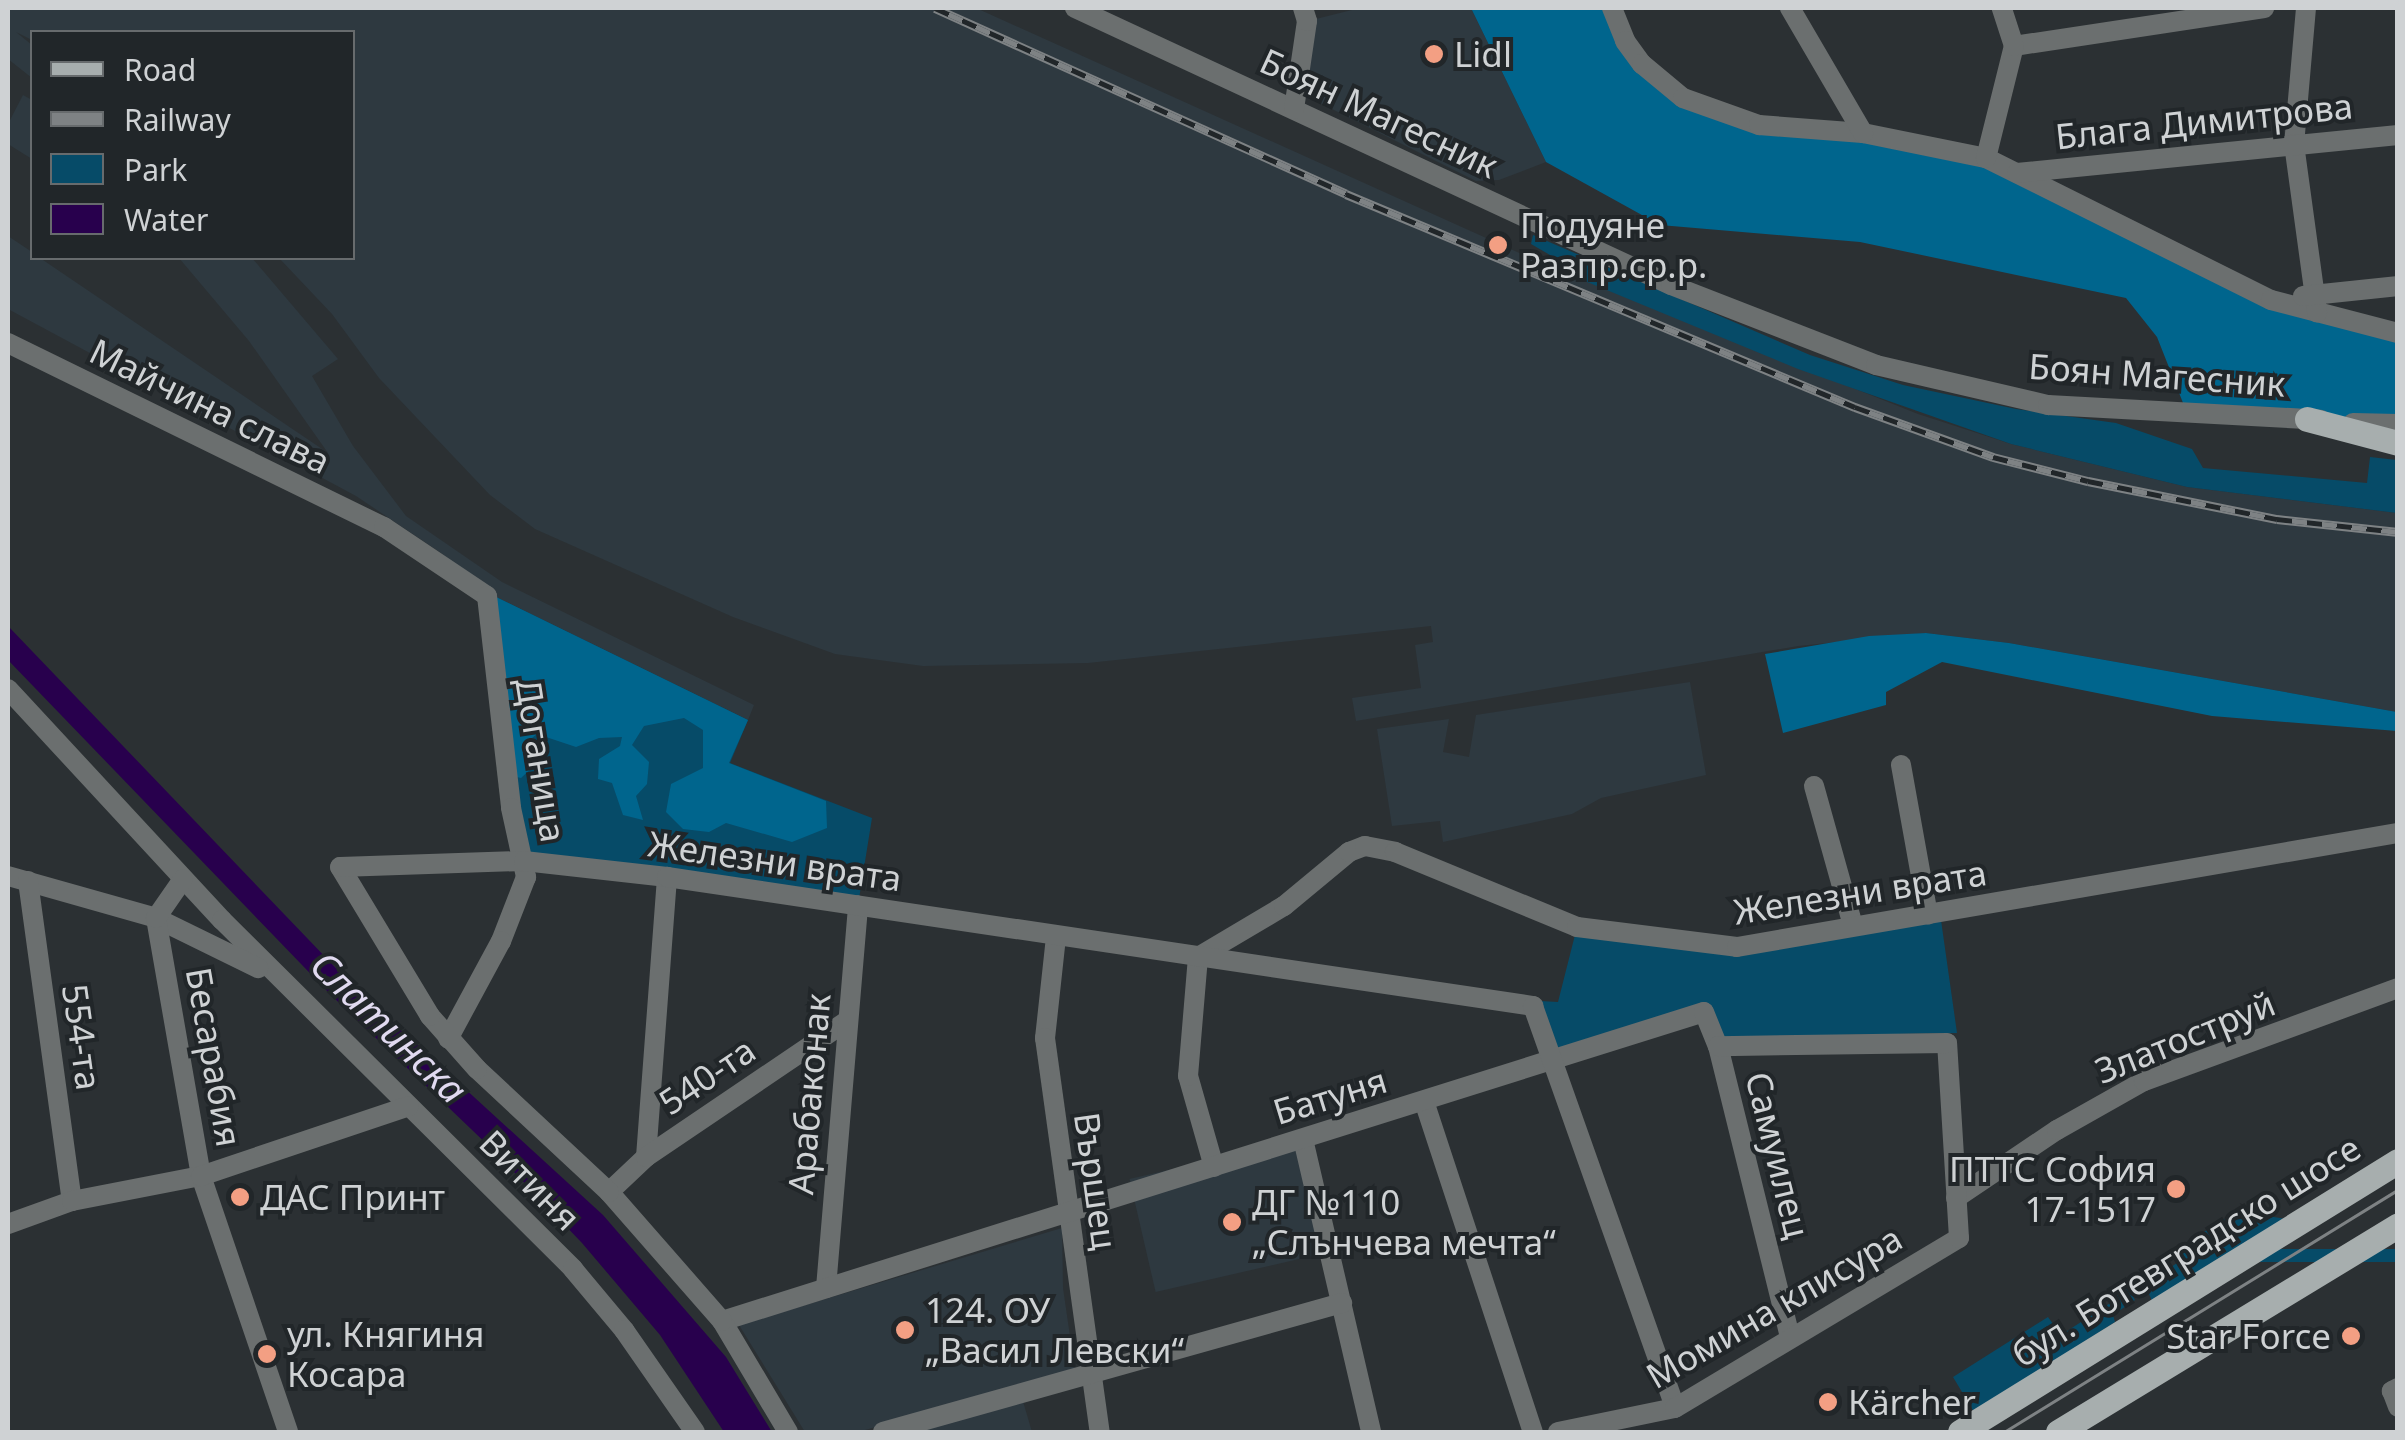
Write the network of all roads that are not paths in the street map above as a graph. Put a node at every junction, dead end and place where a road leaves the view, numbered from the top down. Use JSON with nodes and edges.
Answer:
{"nodes":[{"id":1,"x":1075,"y":8,"type":"edge"},
{"id":2,"x":1304,"y":8,"type":"edge"},
{"id":3,"x":1612,"y":8,"type":"edge"},
{"id":4,"x":1790,"y":8,"type":"edge"},
{"id":5,"x":2002,"y":8,"type":"edge"},
{"id":6,"x":2264,"y":8,"type":"edge"},
{"id":7,"x":2306,"y":8,"type":"edge"},
{"id":8,"x":2163,"y":15,"type":"edge"},
{"id":9,"x":2014,"y":46,"type":"junction"},
{"id":10,"x":1294,"y":109,"type":"junction"},
{"id":11,"x":1863,"y":133,"type":"junction"},
{"id":12,"x":2398,"y":135,"type":"edge"},
{"id":13,"x":2294,"y":144,"type":"junction"},
{"id":14,"x":1986,"y":158,"type":"junction"},
{"id":15,"x":2018,"y":172,"type":"junction"},
{"id":16,"x":2398,"y":286,"type":"edge"},
{"id":17,"x":2316,"y":303,"type":"junction"},
{"id":18,"x":2398,"y":333,"type":"edge"},
{"id":19,"x":8,"y":343,"type":"edge"},
{"id":20,"x":2307,"y":419,"type":"junction"},
{"id":21,"x":2398,"y":426,"type":"edge"},
{"id":22,"x":2398,"y":442,"type":"edge"},
{"id":23,"x":384,"y":527,"type":"joint"},
{"id":24,"x":8,"y":689,"type":"edge"},
{"id":25,"x":1901,"y":764,"type":"dead end"},
{"id":26,"x":1814,"y":786,"type":"dead end"},
{"id":27,"x":2398,"y":834,"type":"edge"},
{"id":28,"x":524,"y":861,"type":"junction"},
{"id":29,"x":340,"y":867,"type":"joint"},
{"id":30,"x":667,"y":877,"type":"junction"},
{"id":31,"x":18,"y":878,"type":"edge"},
{"id":32,"x":183,"y":879,"type":"junction"},
{"id":33,"x":858,"y":905,"type":"junction"},
{"id":34,"x":1928,"y":915,"type":"junction"},
{"id":35,"x":156,"y":918,"type":"junction"},
{"id":36,"x":1852,"y":926,"type":"junction"},
{"id":37,"x":1056,"y":937,"type":"junction"},
{"id":38,"x":1198,"y":957,"type":"junction"},
{"id":39,"x":282,"y":981,"type":"junction"},
{"id":40,"x":2398,"y":988,"type":"edge"},
{"id":41,"x":847,"y":1021,"type":"junction"},
{"id":42,"x":448,"y":1039,"type":"junction"},
{"id":43,"x":1718,"y":1046,"type":"junction"},
{"id":44,"x":1554,"y":1060,"type":"junction"},
{"id":45,"x":1424,"y":1101,"type":"junction"},
{"id":46,"x":409,"y":1106,"type":"junction"},
{"id":47,"x":1303,"y":1138,"type":"junction"},
{"id":48,"x":646,"y":1158,"type":"junction"},
{"id":49,"x":2398,"y":1162,"type":"edge"},
{"id":50,"x":1214,"y":1167,"type":"junction"},
{"id":51,"x":202,"y":1176,"type":"junction"},
{"id":52,"x":609,"y":1192,"type":"junction"},
{"id":53,"x":1956,"y":1198,"type":"junction"},
{"id":54,"x":72,"y":1202,"type":"junction"},
{"id":55,"x":1068,"y":1212,"type":"junction"},
{"id":56,"x":8,"y":1224,"type":"edge"},
{"id":57,"x":2398,"y":1225,"type":"edge"},
{"id":58,"x":826,"y":1288,"type":"junction"},
{"id":59,"x":1342,"y":1303,"type":"junction"},
{"id":60,"x":722,"y":1321,"type":"junction"},
{"id":61,"x":1790,"y":1337,"type":"junction"},
{"id":62,"x":1090,"y":1374,"type":"junction"},
{"id":63,"x":1675,"y":1408,"type":"junction"},
{"id":64,"x":288,"y":1432,"type":"edge"},
{"id":65,"x":695,"y":1432,"type":"edge"},
{"id":66,"x":788,"y":1432,"type":"edge"},
{"id":67,"x":883,"y":1432,"type":"edge"},
{"id":68,"x":1100,"y":1432,"type":"edge"},
{"id":69,"x":1370,"y":1432,"type":"edge"},
{"id":70,"x":1533,"y":1432,"type":"edge"},
{"id":71,"x":1558,"y":1432,"type":"edge"},
{"id":72,"x":1960,"y":1432,"type":"edge"},
{"id":73,"x":2058,"y":1432,"type":"edge"}],
"edges":[{"from":1,"to":10,"type":"street","name":"Боян Магесник"},
{"from":2,"to":10,"type":"street"},
{"from":3,"to":11,"type":"street"},
{"from":4,"to":11,"type":"street"},
{"from":5,"to":9,"type":"street"},
{"from":6,"to":8,"type":"street"},
{"from":7,"to":13,"type":"street"},
{"from":8,"to":9,"type":"street"},
{"from":9,"to":14,"type":"street"},
{"from":10,"to":20,"type":"street","name":"Боян Магесник"},
{"from":11,"to":14,"type":"street"},
{"from":12,"to":13,"type":"street","name":"Блага Димитрова"},
{"from":13,"to":15,"type":"street","name":"Блага Димитрова"},
{"from":13,"to":17,"type":"street"},
{"from":14,"to":15,"type":"street"},
{"from":15,"to":17,"type":"street"},
{"from":16,"to":17,"type":"street"},
{"from":17,"to":18,"type":"street"},
{"from":19,"to":23,"type":"street","name":"Майчина слава"},
{"from":20,"to":21,"type":"street","name":"Боян Магесник"},
{"from":20,"to":22,"type":"main road"},
{"from":23,"to":28,"type":"street","name":"Доганица"},
{"from":24,"to":32,"type":"street","name":"Витиня"},
{"from":25,"to":34,"type":"street"},
{"from":26,"to":36,"type":"street"},
{"from":27,"to":34,"type":"street","name":"Железни врата"},
{"from":28,"to":29,"type":"street","name":"Железни врата"},
{"from":28,"to":30,"type":"street","name":"Железни врата"},
{"from":28,"to":42,"type":"street","name":"Доганица"},
{"from":29,"to":42,"type":"street","name":"Витиня"},
{"from":30,"to":33,"type":"street","name":"Железни врата"},
{"from":30,"to":48,"type":"street"},
{"from":31,"to":35,"type":"street"},
{"from":31,"to":54,"type":"street","name":"554-та"},
{"from":32,"to":35,"type":"street"},
{"from":32,"to":39,"type":"street","name":"Витиня"},
{"from":33,"to":37,"type":"street","name":"Железни врата"},
{"from":33,"to":41,"type":"street","name":"Арабаконак"},
{"from":34,"to":36,"type":"street","name":"Железни врата"},
{"from":35,"to":39,"type":"street"},
{"from":35,"to":51,"type":"street","name":"Бесарабия"},
{"from":36,"to":38,"type":"street","name":"Железни врата"},
{"from":37,"to":38,"type":"street","name":"Железни врата"},
{"from":37,"to":55,"type":"street","name":"Вършец"},
{"from":38,"to":44,"type":"street","name":"Железни врата"},
{"from":38,"to":50,"type":"street"},
{"from":39,"to":46,"type":"street","name":"Витиня"},
{"from":40,"to":53,"type":"street","name":"Златоструй"},
{"from":41,"to":48,"type":"street","name":"540-та"},
{"from":41,"to":58,"type":"street","name":"Арабаконак"},
{"from":42,"to":52,"type":"street","name":"Витиня"},
{"from":43,"to":44,"type":"street","name":"Батуня"},
{"from":43,"to":53,"type":"street"},
{"from":43,"to":61,"type":"street","name":"Самуилец"},
{"from":44,"to":45,"type":"street","name":"Батуня"},
{"from":44,"to":63,"type":"street"},
{"from":45,"to":47,"type":"street","name":"Батуня"},
{"from":45,"to":70,"type":"street"},
{"from":46,"to":51,"type":"street"},
{"from":46,"to":65,"type":"street","name":"Витиня"},
{"from":47,"to":50,"type":"street","name":"Батуня"},
{"from":47,"to":59,"type":"street"},
{"from":48,"to":52,"type":"street","name":"540-та"},
{"from":49,"to":72,"type":"main road","name":"бул. Ботевградско шосе"},
{"from":50,"to":55,"type":"street","name":"Батуня"},
{"from":51,"to":54,"type":"street"},
{"from":51,"to":64,"type":"street","name":"Бесарабия"},
{"from":52,"to":60,"type":"street","name":"Витиня"},
{"from":53,"to":61,"type":"street","name":"Момина клисура"},
{"from":54,"to":56,"type":"street"},
{"from":55,"to":58,"type":"street","name":"Батуня"},
{"from":55,"to":62,"type":"street","name":"Вършец"},
{"from":57,"to":73,"type":"main road"},
{"from":58,"to":60,"type":"street","name":"Батуня"},
{"from":59,"to":62,"type":"street"},
{"from":59,"to":69,"type":"street"},
{"from":60,"to":66,"type":"street","name":"Витиня"},
{"from":61,"to":63,"type":"street","name":"Момина клисура"},
{"from":62,"to":67,"type":"street"},
{"from":62,"to":68,"type":"street","name":"Вършец"},
{"from":63,"to":71,"type":"street","name":"Момина клисура"}]}
